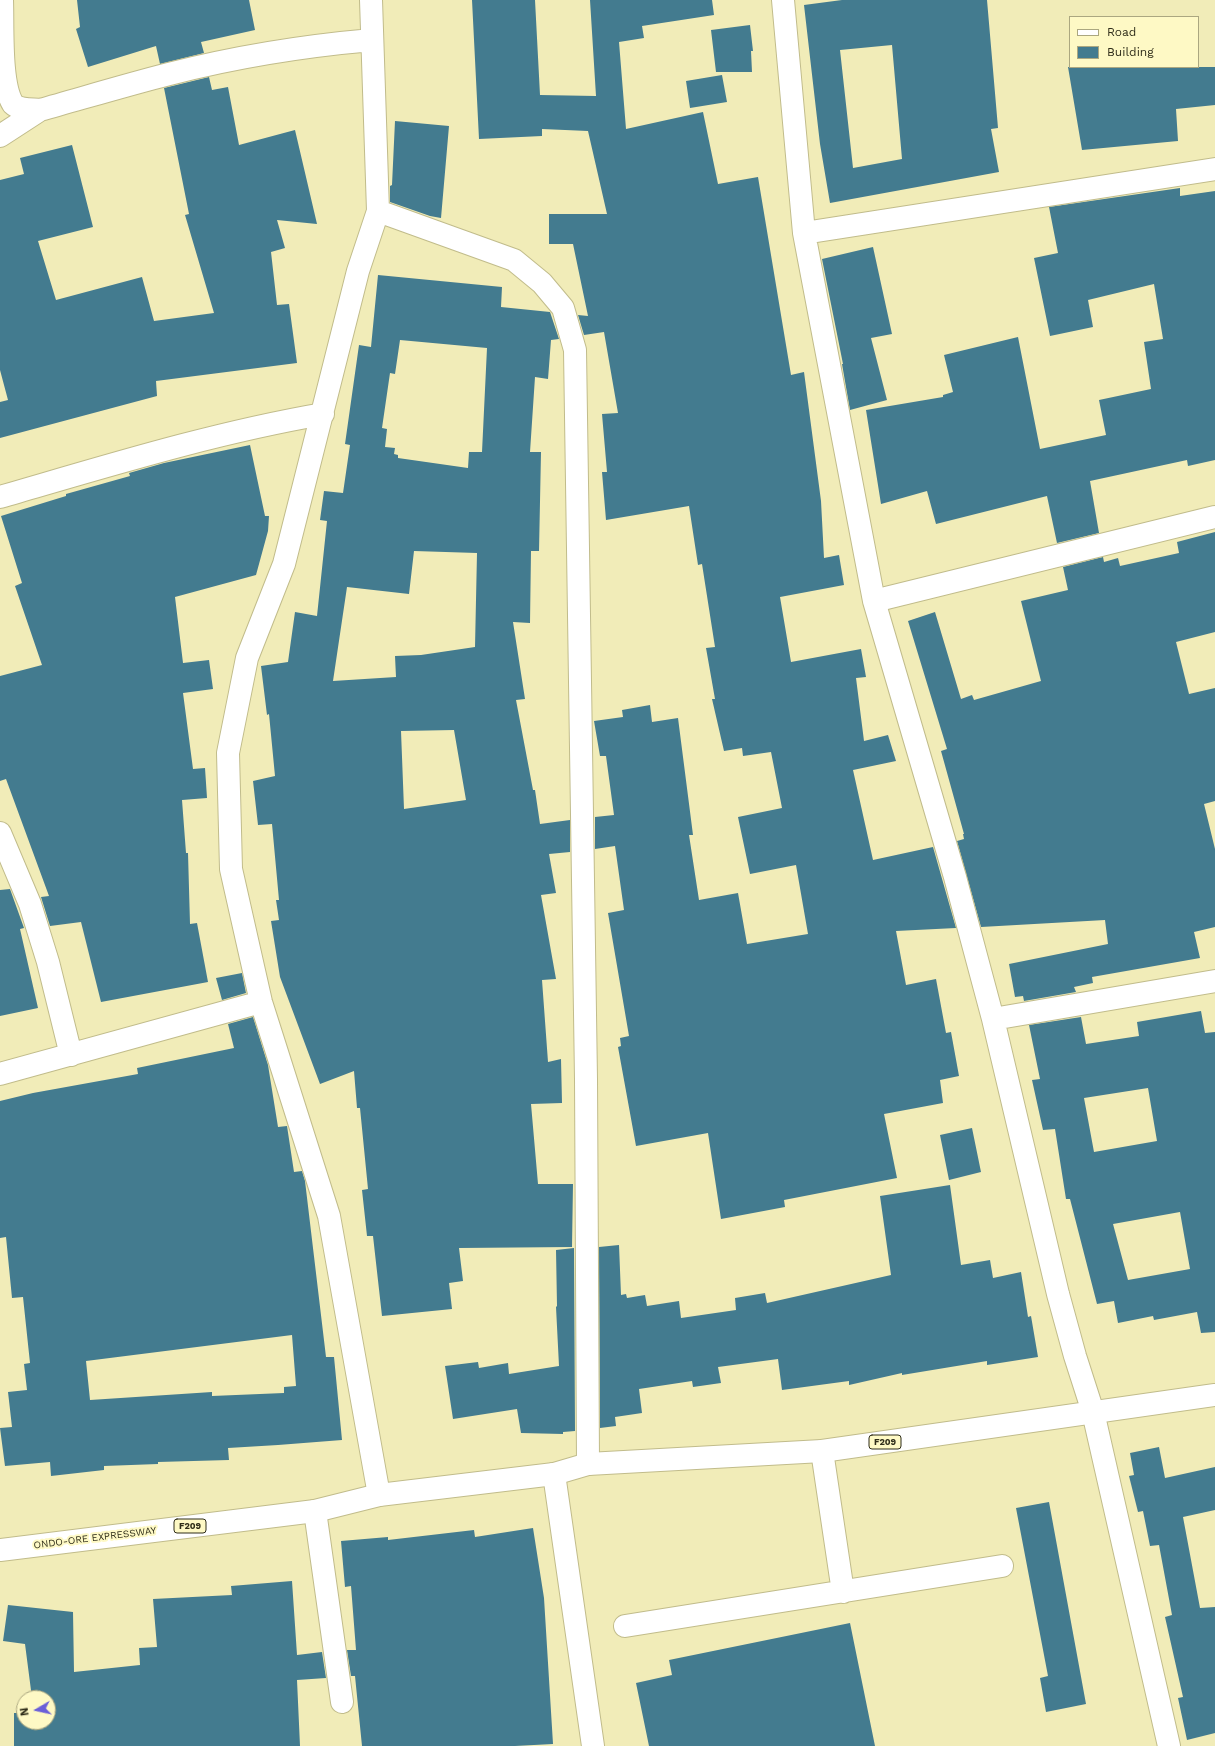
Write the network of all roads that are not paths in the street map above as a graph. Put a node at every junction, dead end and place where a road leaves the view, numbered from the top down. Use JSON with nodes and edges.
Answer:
{"nodes":[{"id":1,"x":2,"y":0,"type":"edge"},
{"id":2,"x":371,"y":0,"type":"edge"},
{"id":3,"x":783,"y":0,"type":"edge"},
{"id":4,"x":372,"y":40,"type":"junction"},
{"id":5,"x":40,"y":110,"type":"junction"},
{"id":6,"x":0,"y":136,"type":"edge"},
{"id":7,"x":1215,"y":169,"type":"edge"},
{"id":8,"x":378,"y":211,"type":"junction"},
{"id":9,"x":804,"y":233,"type":"junction"},
{"id":10,"x":323,"y":414,"type":"junction"},
{"id":11,"x":0,"y":497,"type":"edge"},
{"id":12,"x":1215,"y":516,"type":"edge"},
{"id":13,"x":874,"y":601,"type":"junction"},
{"id":14,"x":0,"y":834,"type":"edge"},
{"id":15,"x":1215,"y":981,"type":"edge"},
{"id":16,"x":261,"y":1002,"type":"junction"},
{"id":17,"x":993,"y":1019,"type":"junction"},
{"id":18,"x":71,"y":1055,"type":"junction"},
{"id":19,"x":0,"y":1074,"type":"edge"},
{"id":20,"x":1215,"y":1395,"type":"edge"},
{"id":21,"x":1093,"y":1412,"type":"junction"},
{"id":22,"x":822,"y":1451,"type":"junction"},
{"id":23,"x":588,"y":1464,"type":"junction"},
{"id":24,"x":554,"y":1474,"type":"junction"},
{"id":25,"x":379,"y":1495,"type":"junction"},
{"id":26,"x":315,"y":1511,"type":"junction"},
{"id":27,"x":0,"y":1550,"type":"edge"},
{"id":28,"x":1002,"y":1566,"type":"dead end"},
{"id":29,"x":843,"y":1592,"type":"junction"},
{"id":30,"x":625,"y":1626,"type":"dead end"},
{"id":31,"x":342,"y":1702,"type":"dead end"},
{"id":32,"x":593,"y":1746,"type":"edge"},
{"id":33,"x":1169,"y":1746,"type":"edge"}],
"edges":[{"from":1,"to":5,"type":"street"},
{"from":2,"to":4,"type":"street"},
{"from":3,"to":9,"type":"street"},
{"from":4,"to":5,"type":"street"},
{"from":4,"to":8,"type":"street"},
{"from":5,"to":6,"type":"street"},
{"from":7,"to":9,"type":"street"},
{"from":8,"to":10,"type":"street"},
{"from":8,"to":23,"type":"street"},
{"from":9,"to":13,"type":"street"},
{"from":10,"to":11,"type":"street"},
{"from":10,"to":16,"type":"street"},
{"from":12,"to":13,"type":"street"},
{"from":13,"to":17,"type":"street"},
{"from":14,"to":18,"type":"street"},
{"from":15,"to":17,"type":"street"},
{"from":16,"to":18,"type":"street"},
{"from":16,"to":25,"type":"street"},
{"from":17,"to":21,"type":"street"},
{"from":18,"to":19,"type":"street"},
{"from":20,"to":21,"type":"street","number":"F209"},
{"from":21,"to":22,"type":"street","number":"F209"},
{"from":21,"to":33,"type":"street"},
{"from":22,"to":23,"type":"street","number":"F209"},
{"from":22,"to":29,"type":"street"},
{"from":23,"to":24,"type":"street","number":"F209"},
{"from":24,"to":25,"type":"street","number":"F209"},
{"from":24,"to":32,"type":"street"},
{"from":25,"to":26,"type":"street","name":"ONDO-ORE EXPRESSWAY","number":"F209"},
{"from":26,"to":27,"type":"street","name":"ONDO-ORE EXPRESSWAY","number":"F209"},
{"from":26,"to":31,"type":"street"},
{"from":28,"to":29,"type":"street"},
{"from":29,"to":30,"type":"street"}]}
